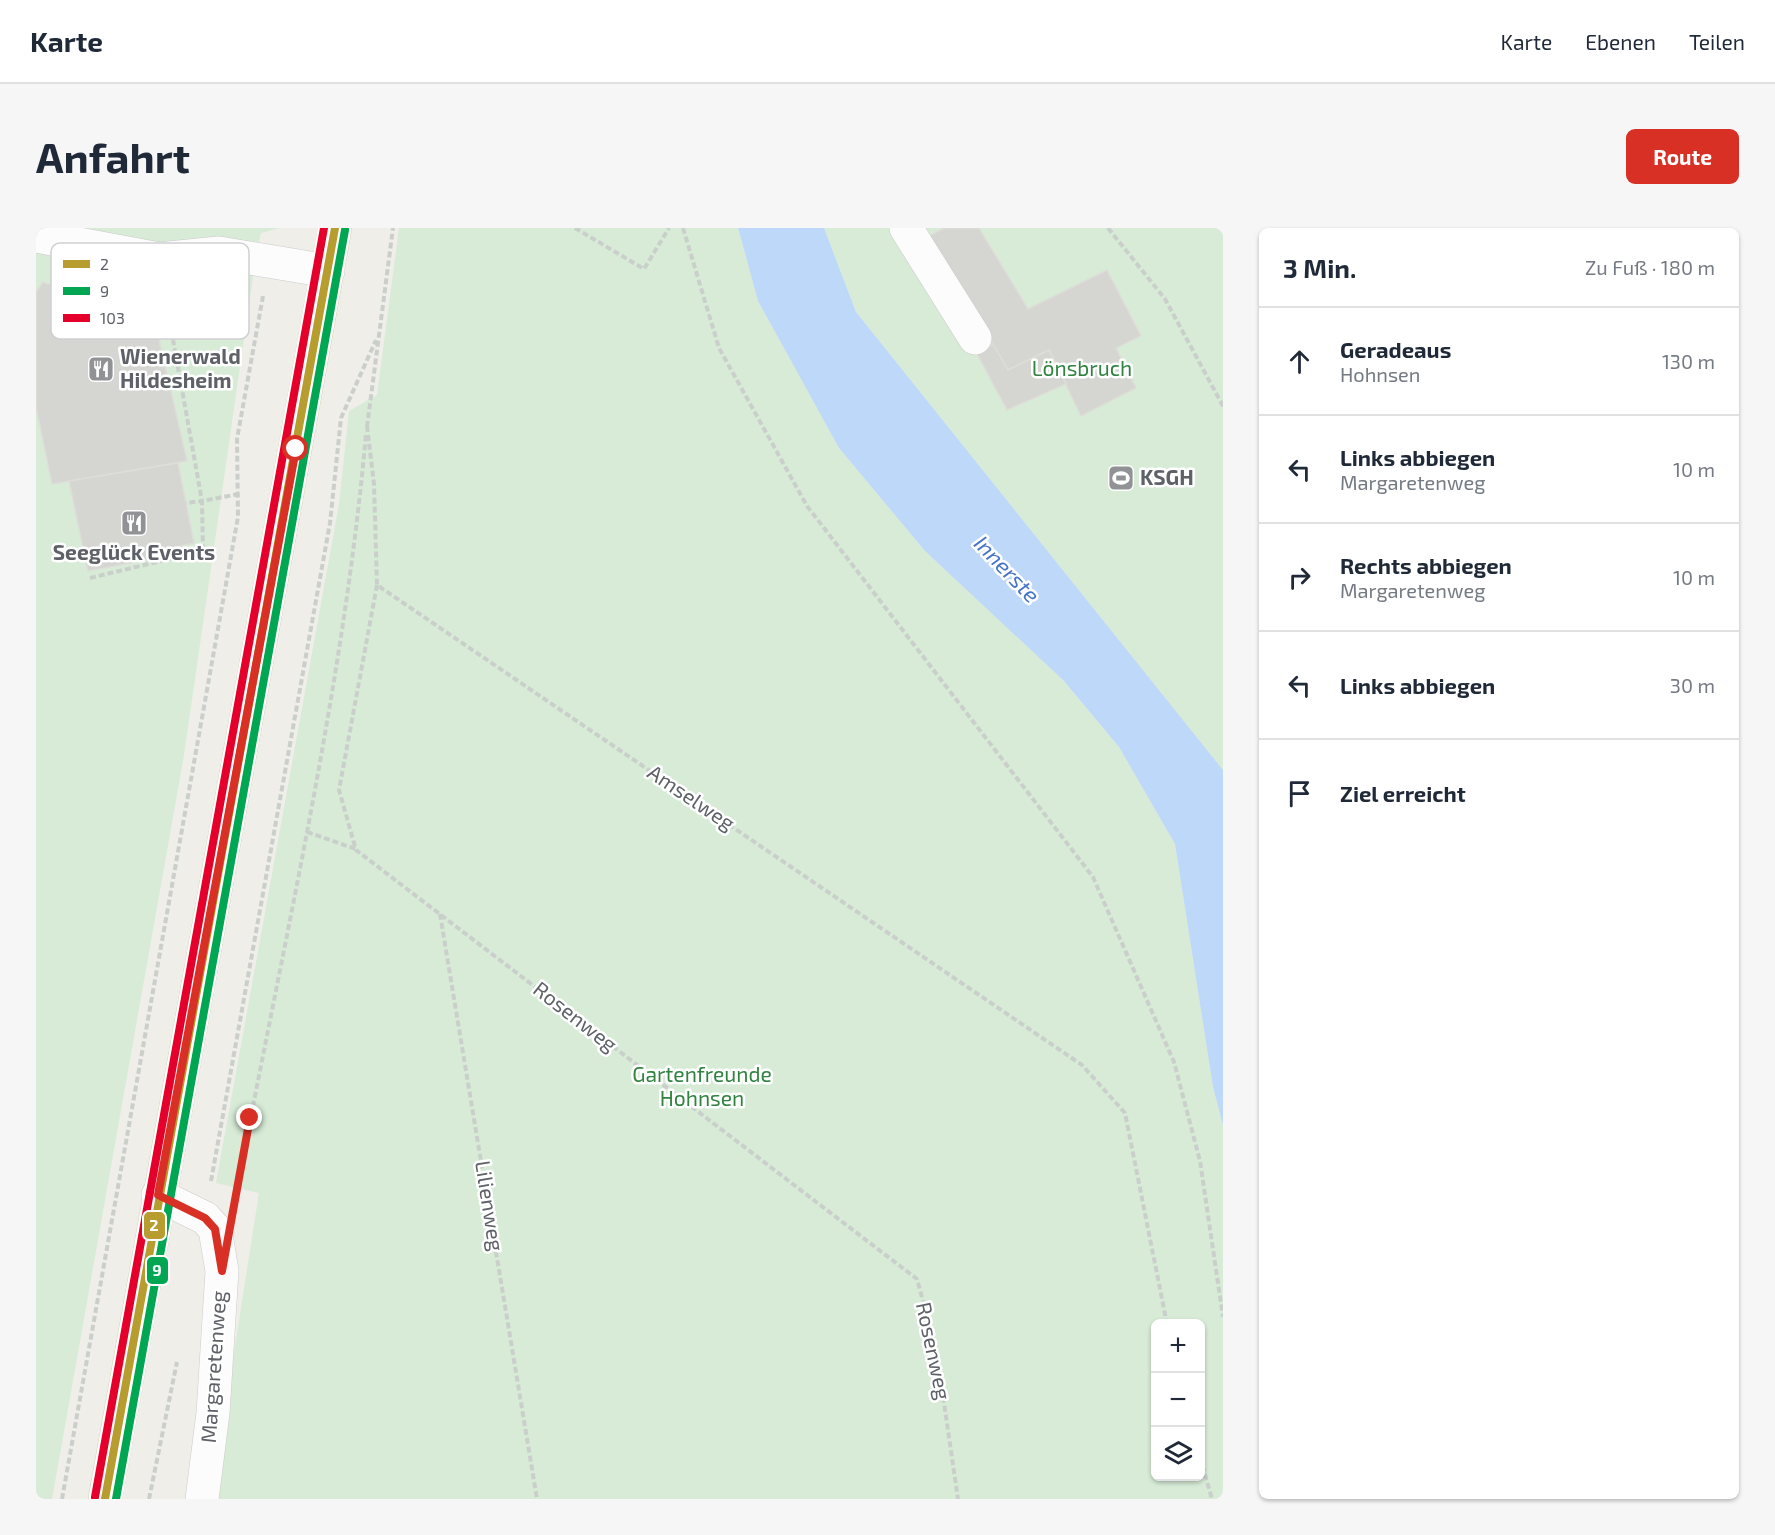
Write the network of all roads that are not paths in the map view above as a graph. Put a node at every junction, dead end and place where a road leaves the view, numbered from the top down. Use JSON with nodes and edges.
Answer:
{"nodes":[{"id":1,"x":198,"y":228,"type":"edge"},
{"id":2,"x":335,"y":228,"type":"edge"},
{"id":3,"x":906,"y":228,"type":"edge"},
{"id":4,"x":36,"y":236,"type":"edge"},
{"id":5,"x":73,"y":243,"type":"edge"},
{"id":6,"x":211,"y":243,"type":"edge"},
{"id":7,"x":249,"y":257,"type":"edge"},
{"id":8,"x":328,"y":271,"type":"junction"},
{"id":9,"x":975,"y":338,"type":"dead end"},
{"id":10,"x":158,"y":1195,"type":"junction"},
{"id":11,"x":105,"y":1499,"type":"edge"},
{"id":12,"x":202,"y":1499,"type":"edge"}],
"edges":[{"from":1,"to":6,"type":"lane"},
{"from":2,"to":8,"type":"main road"},
{"from":3,"to":9,"type":"lane"},
{"from":4,"to":5,"type":"lane"},
{"from":7,"to":8,"type":"lane"},
{"from":8,"to":10,"type":"main road"},
{"from":10,"to":11,"type":"main road"},
{"from":10,"to":12,"type":"lane","name":"Margaretenweg"}]}
